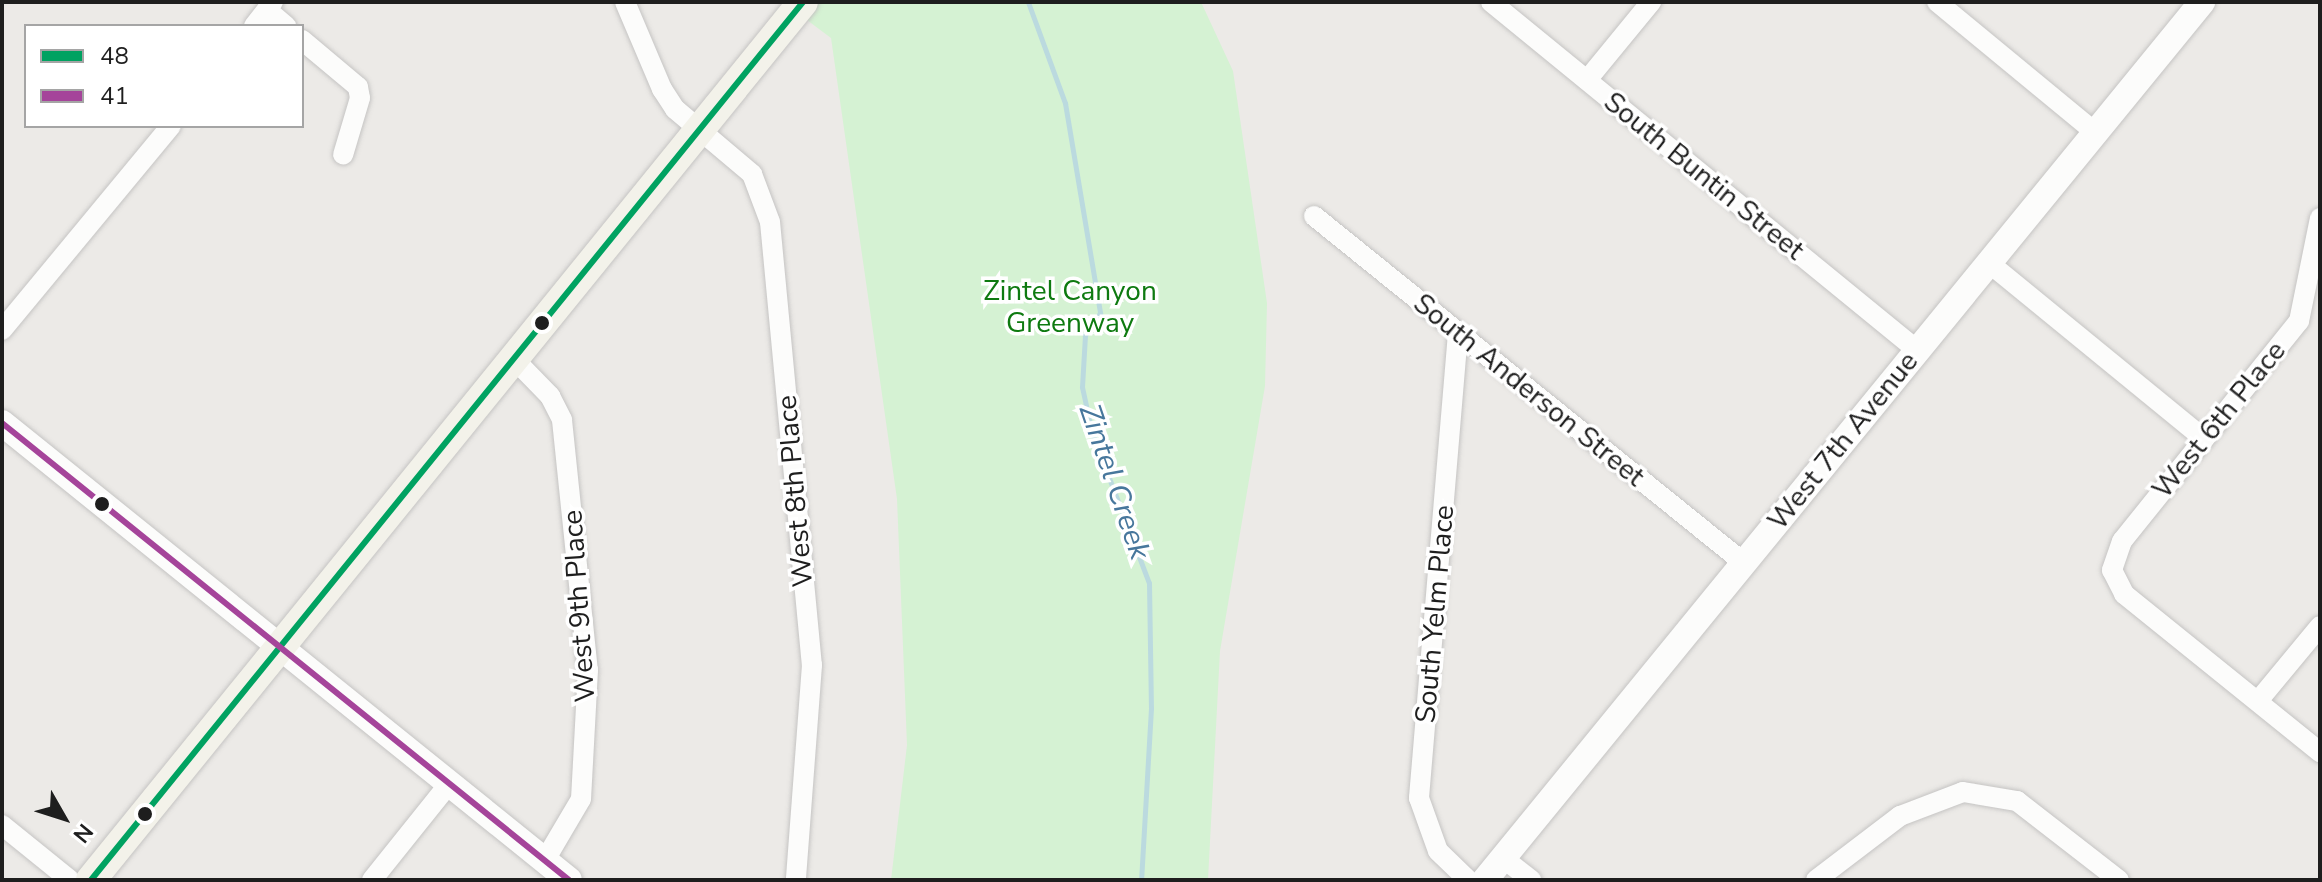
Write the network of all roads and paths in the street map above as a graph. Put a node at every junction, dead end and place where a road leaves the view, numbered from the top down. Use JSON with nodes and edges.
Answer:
{"nodes":[{"id":1,"x":625,"y":2,"type":"edge"},
{"id":2,"x":803,"y":2,"type":"edge"},
{"id":3,"x":1491,"y":2,"type":"edge"},
{"id":4,"x":1651,"y":2,"type":"edge"},
{"id":5,"x":1937,"y":2,"type":"edge"},
{"id":6,"x":2202,"y":2,"type":"edge"},
{"id":7,"x":265,"y":13,"type":"edge"},
{"id":8,"x":283,"y":24,"type":"edge"},
{"id":9,"x":304,"y":42,"type":"edge"},
{"id":10,"x":1587,"y":80,"type":"junction"},
{"id":11,"x":169,"y":128,"type":"edge"},
{"id":12,"x":701,"y":128,"type":"junction"},
{"id":13,"x":2096,"y":133,"type":"junction"},
{"id":14,"x":343,"y":155,"type":"dead end"},
{"id":15,"x":1314,"y":216,"type":"dead end"},
{"id":16,"x":2320,"y":218,"type":"edge"},
{"id":17,"x":1988,"y":262,"type":"junction"},
{"id":18,"x":2,"y":330,"type":"edge"},
{"id":19,"x":1458,"y":333,"type":"junction"},
{"id":20,"x":1917,"y":350,"type":"junction"},
{"id":21,"x":514,"y":359,"type":"junction"},
{"id":22,"x":2,"y":423,"type":"edge"},
{"id":23,"x":2204,"y":439,"type":"junction"},
{"id":24,"x":1744,"y":563,"type":"junction"},
{"id":25,"x":2320,"y":626,"type":"edge"},
{"id":26,"x":279,"y":648,"type":"junction"},
{"id":27,"x":2258,"y":701,"type":"junction"},
{"id":28,"x":2320,"y":752,"type":"edge"},
{"id":29,"x":449,"y":784,"type":"junction"},
{"id":30,"x":2,"y":825,"type":"edge"},
{"id":31,"x":1503,"y":858,"type":"junction"},
{"id":32,"x":545,"y":860,"type":"junction"},
{"id":33,"x":70,"y":880,"type":"edge"},
{"id":34,"x":91,"y":880,"type":"edge"},
{"id":35,"x":372,"y":880,"type":"edge"},
{"id":36,"x":569,"y":880,"type":"edge"},
{"id":37,"x":796,"y":880,"type":"edge"},
{"id":38,"x":1468,"y":880,"type":"edge"},
{"id":39,"x":1485,"y":880,"type":"edge"},
{"id":40,"x":1531,"y":880,"type":"edge"},
{"id":41,"x":1816,"y":880,"type":"edge"},
{"id":42,"x":2119,"y":880,"type":"edge"}],
"edges":[{"from":1,"to":12,"type":"street","name":"West 8th Place"},
{"from":2,"to":12,"type":"main road"},
{"from":3,"to":10,"type":"street","name":"South Buntin Street"},
{"from":4,"to":10,"type":"street"},
{"from":5,"to":13,"type":"street"},
{"from":6,"to":13,"type":"street","name":"West 7th Avenue"},
{"from":7,"to":8,"type":"street"},
{"from":9,"to":14,"type":"street"},
{"from":10,"to":20,"type":"street","name":"South Buntin Street"},
{"from":11,"to":18,"type":"street"},
{"from":12,"to":21,"type":"main road"},
{"from":12,"to":37,"type":"street","name":"West 8th Place"},
{"from":13,"to":17,"type":"street","name":"West 7th Avenue"},
{"from":15,"to":19,"type":"street","name":"South Anderson Street"},
{"from":16,"to":23,"type":"street","name":"West 6th Place"},
{"from":17,"to":20,"type":"street","name":"West 7th Avenue"},
{"from":17,"to":23,"type":"street"},
{"from":19,"to":24,"type":"street","name":"South Anderson Street"},
{"from":19,"to":38,"type":"street","name":"South Yelm Place"},
{"from":20,"to":24,"type":"street","name":"West 7th Avenue"},
{"from":21,"to":26,"type":"main road"},
{"from":21,"to":32,"type":"street","name":"West 9th Place"},
{"from":22,"to":26,"type":"street"},
{"from":23,"to":27,"type":"street","name":"West 6th Place"},
{"from":24,"to":31,"type":"street","name":"West 7th Avenue"},
{"from":25,"to":27,"type":"street"},
{"from":26,"to":29,"type":"street"},
{"from":26,"to":34,"type":"main road"},
{"from":27,"to":28,"type":"street"},
{"from":29,"to":32,"type":"street"},
{"from":29,"to":35,"type":"street"},
{"from":30,"to":33,"type":"street"},
{"from":31,"to":39,"type":"street","name":"West 7th Avenue"},
{"from":31,"to":40,"type":"street"},
{"from":32,"to":36,"type":"street"},
{"from":41,"to":42,"type":"street"}]}
